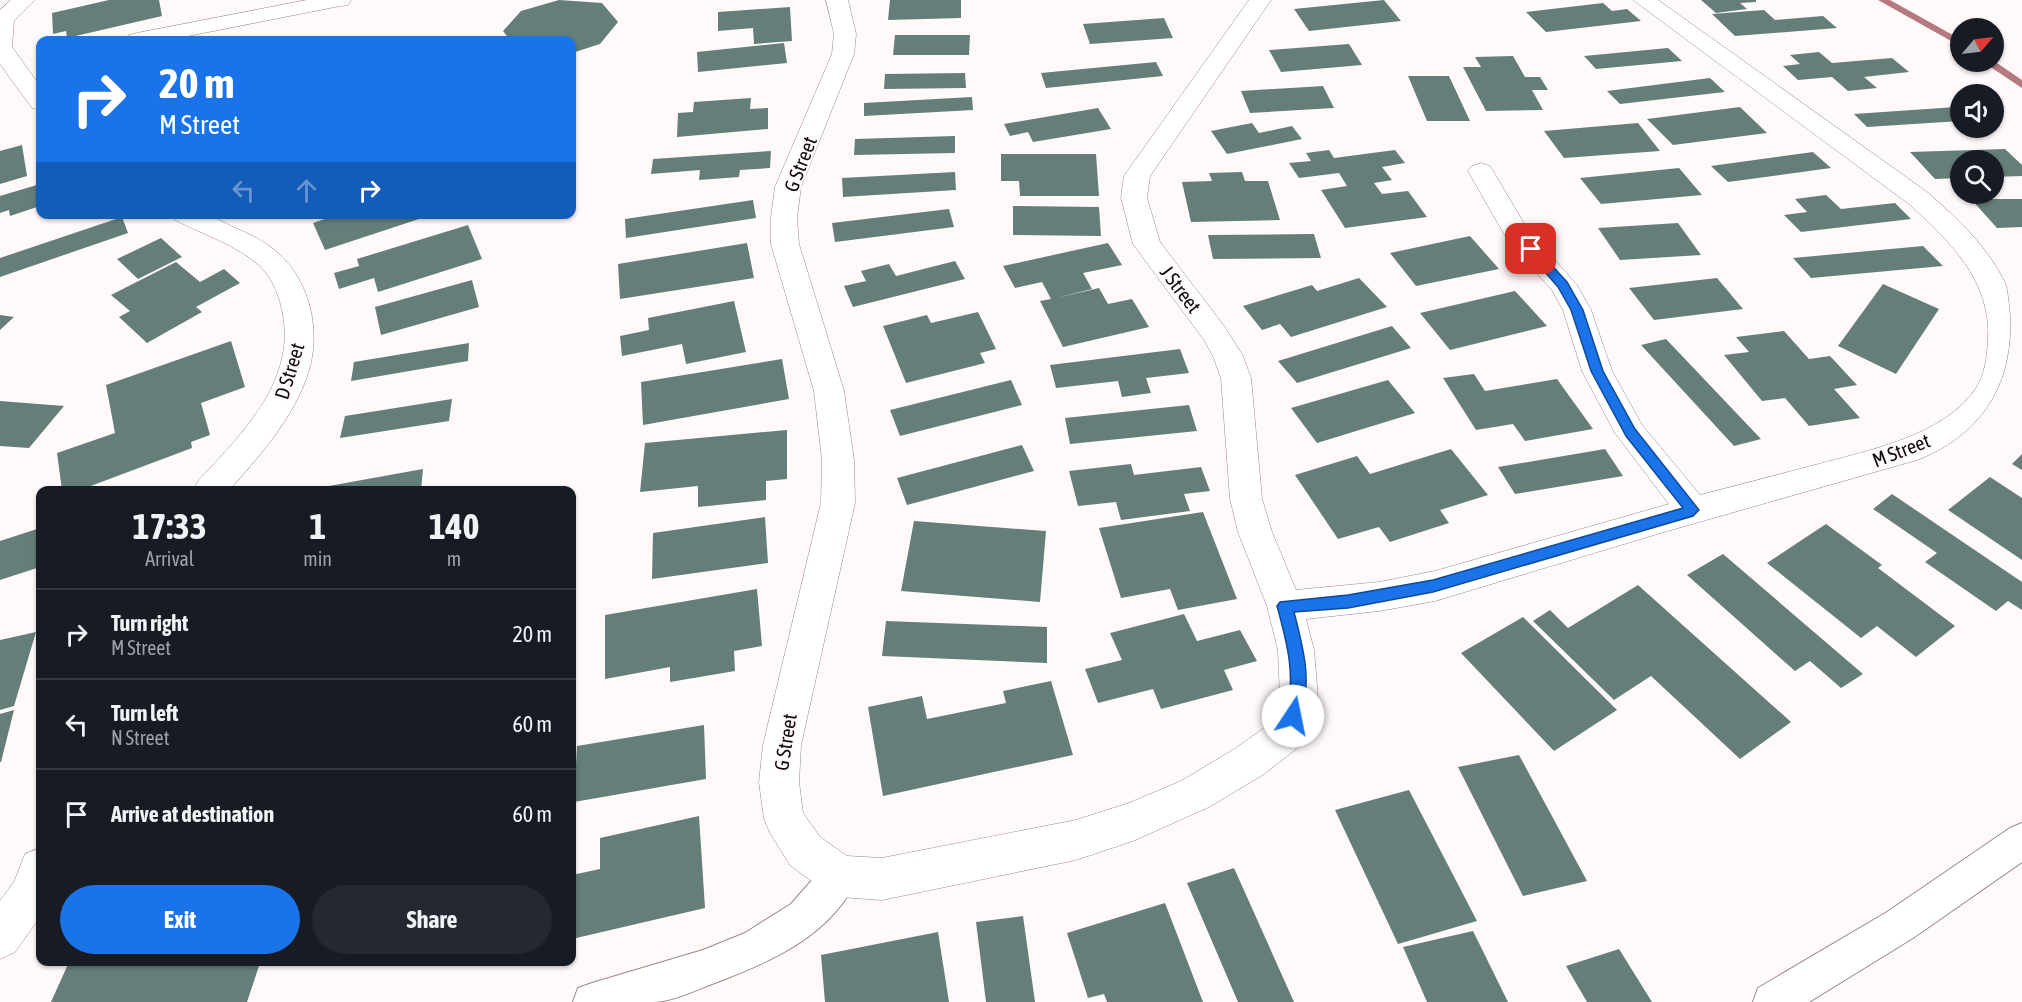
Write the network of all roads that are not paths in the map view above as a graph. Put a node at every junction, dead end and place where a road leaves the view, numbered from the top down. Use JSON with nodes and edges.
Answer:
{"nodes":[{"id":1,"x":24,"y":0,"type":"edge"},
{"id":2,"x":340,"y":0,"type":"edge"},
{"id":3,"x":837,"y":0,"type":"edge"},
{"id":4,"x":1260,"y":0,"type":"edge"},
{"id":5,"x":1644,"y":0,"type":"edge"},
{"id":6,"x":156,"y":36,"type":"edge"},
{"id":7,"x":21,"y":75,"type":"edge"},
{"id":8,"x":36,"y":97,"type":"edge"},
{"id":9,"x":1481,"y":171,"type":"dead end"},
{"id":10,"x":194,"y":219,"type":"edge"},
{"id":11,"x":214,"y":486,"type":"edge"},
{"id":12,"x":1693,"y":510,"type":"junction"},
{"id":13,"x":1285,"y":606,"type":"junction"},
{"id":14,"x":2022,"y":840,"type":"edge"},
{"id":15,"x":840,"y":876,"type":"junction"},
{"id":16,"x":36,"y":881,"type":"edge"},
{"id":17,"x":0,"y":937,"type":"edge"},
{"id":18,"x":592,"y":1002,"type":"edge"},
{"id":19,"x":1772,"y":1002,"type":"edge"}],
"edges":[{"from":1,"to":7,"type":"street"},
{"from":2,"to":6,"type":"street"},
{"from":3,"to":15,"type":"street","name":"G Street"},
{"from":4,"to":13,"type":"street","name":"J Street"},
{"from":5,"to":12,"type":"street","name":"M Street"},
{"from":7,"to":8,"type":"street"},
{"from":9,"to":12,"type":"street"},
{"from":10,"to":11,"type":"street","name":"D Street"},
{"from":12,"to":13,"type":"street","name":"M Street"},
{"from":13,"to":15,"type":"street"},
{"from":14,"to":19,"type":"lane"},
{"from":15,"to":18,"type":"lane"},
{"from":16,"to":17,"type":"street"}]}
